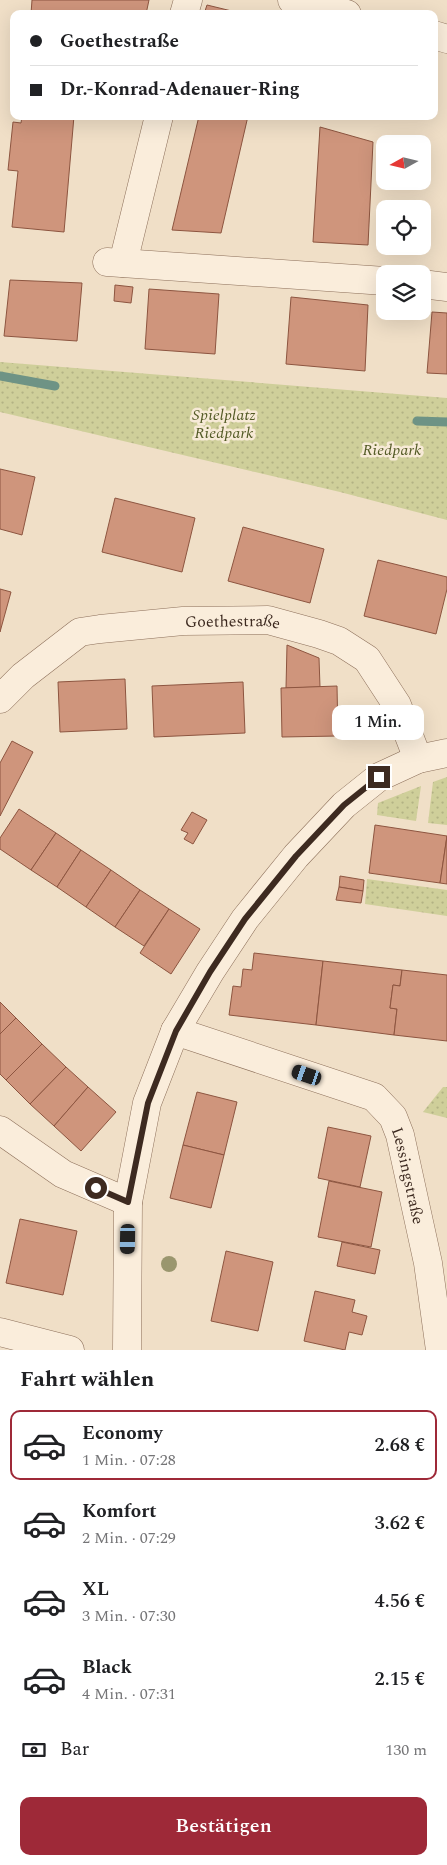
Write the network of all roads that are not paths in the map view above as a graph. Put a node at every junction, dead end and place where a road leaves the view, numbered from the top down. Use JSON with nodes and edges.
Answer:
{"nodes":[{"id":1,"x":292,"y":0,"type":"edge"},
{"id":2,"x":332,"y":10,"type":"edge"},
{"id":3,"x":158,"y":120,"type":"edge"},
{"id":4,"x":376,"y":280,"type":"edge"},
{"id":5,"x":431,"y":285,"type":"edge"},
{"id":6,"x":447,"y":287,"type":"edge"},
{"id":7,"x":0,"y":699,"type":"edge"},
{"id":8,"x":447,"y":753,"type":"edge"},
{"id":9,"x":418,"y":759,"type":"junction"},
{"id":10,"x":176,"y":1031,"type":"junction"},
{"id":11,"x":0,"y":1130,"type":"edge"},
{"id":12,"x":128,"y":1202,"type":"junction"},
{"id":13,"x":0,"y":1332,"type":"edge"},
{"id":14,"x":70,"y":1350,"type":"edge"},
{"id":15,"x":127,"y":1350,"type":"edge"},
{"id":16,"x":440,"y":1350,"type":"edge"}],
"edges":[{"from":1,"to":2,"type":"street"},
{"from":3,"to":4,"type":"street"},
{"from":5,"to":6,"type":"street"},
{"from":7,"to":9,"type":"street","name":"Goethestraße"},
{"from":8,"to":9,"type":"street"},
{"from":9,"to":10,"type":"street"},
{"from":10,"to":12,"type":"street"},
{"from":10,"to":16,"type":"street","name":"Lessingstraße"},
{"from":11,"to":12,"type":"street"},
{"from":12,"to":15,"type":"street"},
{"from":13,"to":14,"type":"street"}]}
